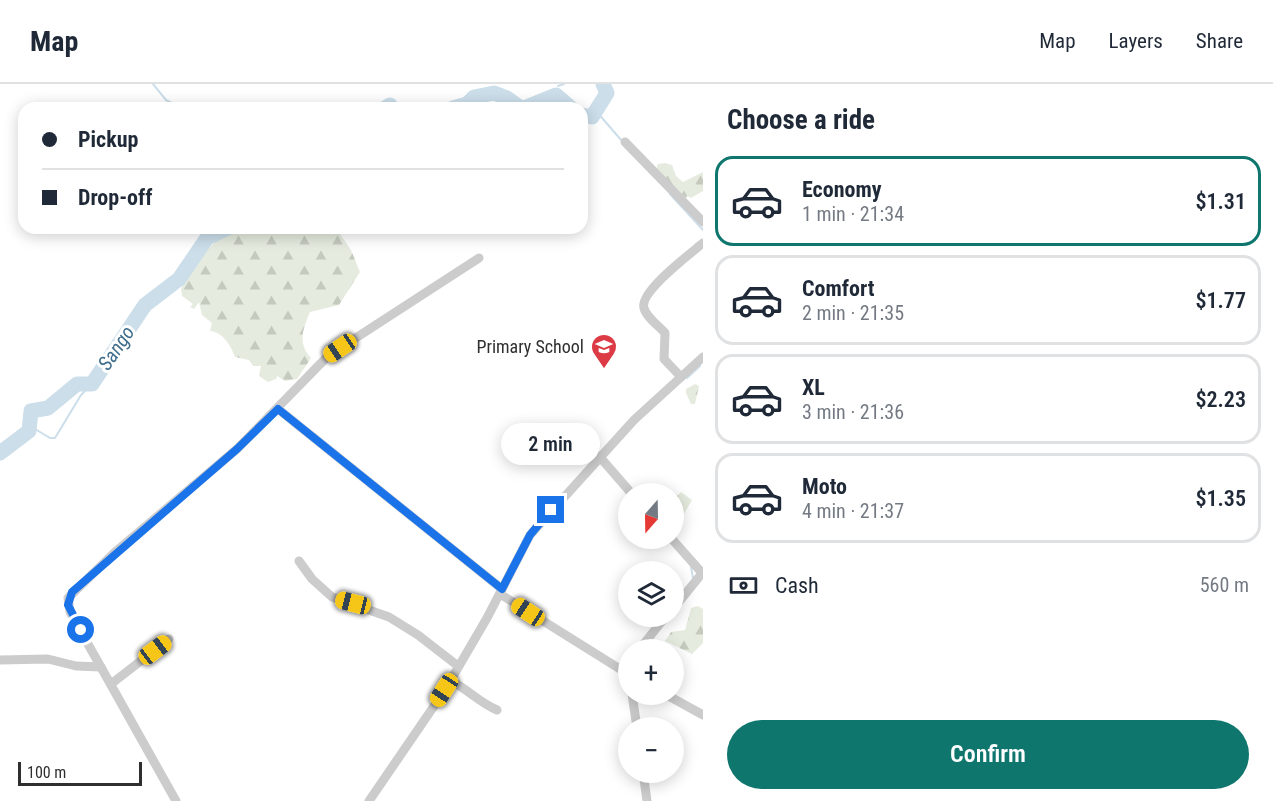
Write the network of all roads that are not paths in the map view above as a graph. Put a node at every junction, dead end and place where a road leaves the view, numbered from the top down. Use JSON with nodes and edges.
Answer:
{"nodes":[{"id":1,"x":625,"y":142,"type":"dead end"},
{"id":2,"x":703,"y":222,"type":"edge"},
{"id":3,"x":703,"y":243,"type":"edge"},
{"id":4,"x":479,"y":258,"type":"dead end"},
{"id":5,"x":703,"y":357,"type":"edge"},
{"id":6,"x":681,"y":377,"type":"junction"},
{"id":7,"x":278,"y":409,"type":"junction"},
{"id":8,"x":599,"y":456,"type":"junction"},
{"id":9,"x":622,"y":483,"type":"edge"},
{"id":10,"x":680,"y":549,"type":"edge"},
{"id":11,"x":299,"y":561,"type":"dead end"},
{"id":12,"x":702,"y":572,"type":"edge"},
{"id":13,"x":501,"y":592,"type":"junction"},
{"id":14,"x":684,"y":595,"type":"edge"},
{"id":15,"x":657,"y":627,"type":"edge"},
{"id":16,"x":169,"y":639,"type":"dead end"},
{"id":17,"x":648,"y":639,"type":"edge"},
{"id":18,"x":0,"y":660,"type":"edge"},
{"id":19,"x":618,"y":664,"type":"edge"},
{"id":20,"x":458,"y":666,"type":"junction"},
{"id":21,"x":101,"y":667,"type":"junction"},
{"id":22,"x":450,"y":680,"type":"junction"},
{"id":23,"x":111,"y":684,"type":"junction"},
{"id":24,"x":684,"y":704,"type":"edge"},
{"id":25,"x":497,"y":711,"type":"dead end"},
{"id":26,"x":703,"y":715,"type":"edge"},
{"id":27,"x":645,"y":783,"type":"edge"},
{"id":28,"x":172,"y":799,"type":"edge"},
{"id":29,"x":369,"y":801,"type":"edge"},
{"id":30,"x":647,"y":801,"type":"edge"}],
"edges":[{"from":1,"to":2,"type":"street"},
{"from":3,"to":6,"type":"street"},
{"from":4,"to":7,"type":"street"},
{"from":5,"to":6,"type":"street"},
{"from":6,"to":8,"type":"street"},
{"from":7,"to":13,"type":"street"},
{"from":7,"to":21,"type":"street"},
{"from":8,"to":9,"type":"street"},
{"from":8,"to":13,"type":"street"},
{"from":10,"to":12,"type":"street"},
{"from":11,"to":20,"type":"street"},
{"from":12,"to":14,"type":"street"},
{"from":13,"to":19,"type":"street"},
{"from":13,"to":20,"type":"street"},
{"from":15,"to":17,"type":"street"},
{"from":16,"to":23,"type":"street"},
{"from":18,"to":21,"type":"street"},
{"from":20,"to":22,"type":"street"},
{"from":21,"to":23,"type":"street"},
{"from":22,"to":25,"type":"street"},
{"from":22,"to":29,"type":"street"},
{"from":23,"to":28,"type":"street"},
{"from":24,"to":26,"type":"street"},
{"from":27,"to":30,"type":"street"}]}
